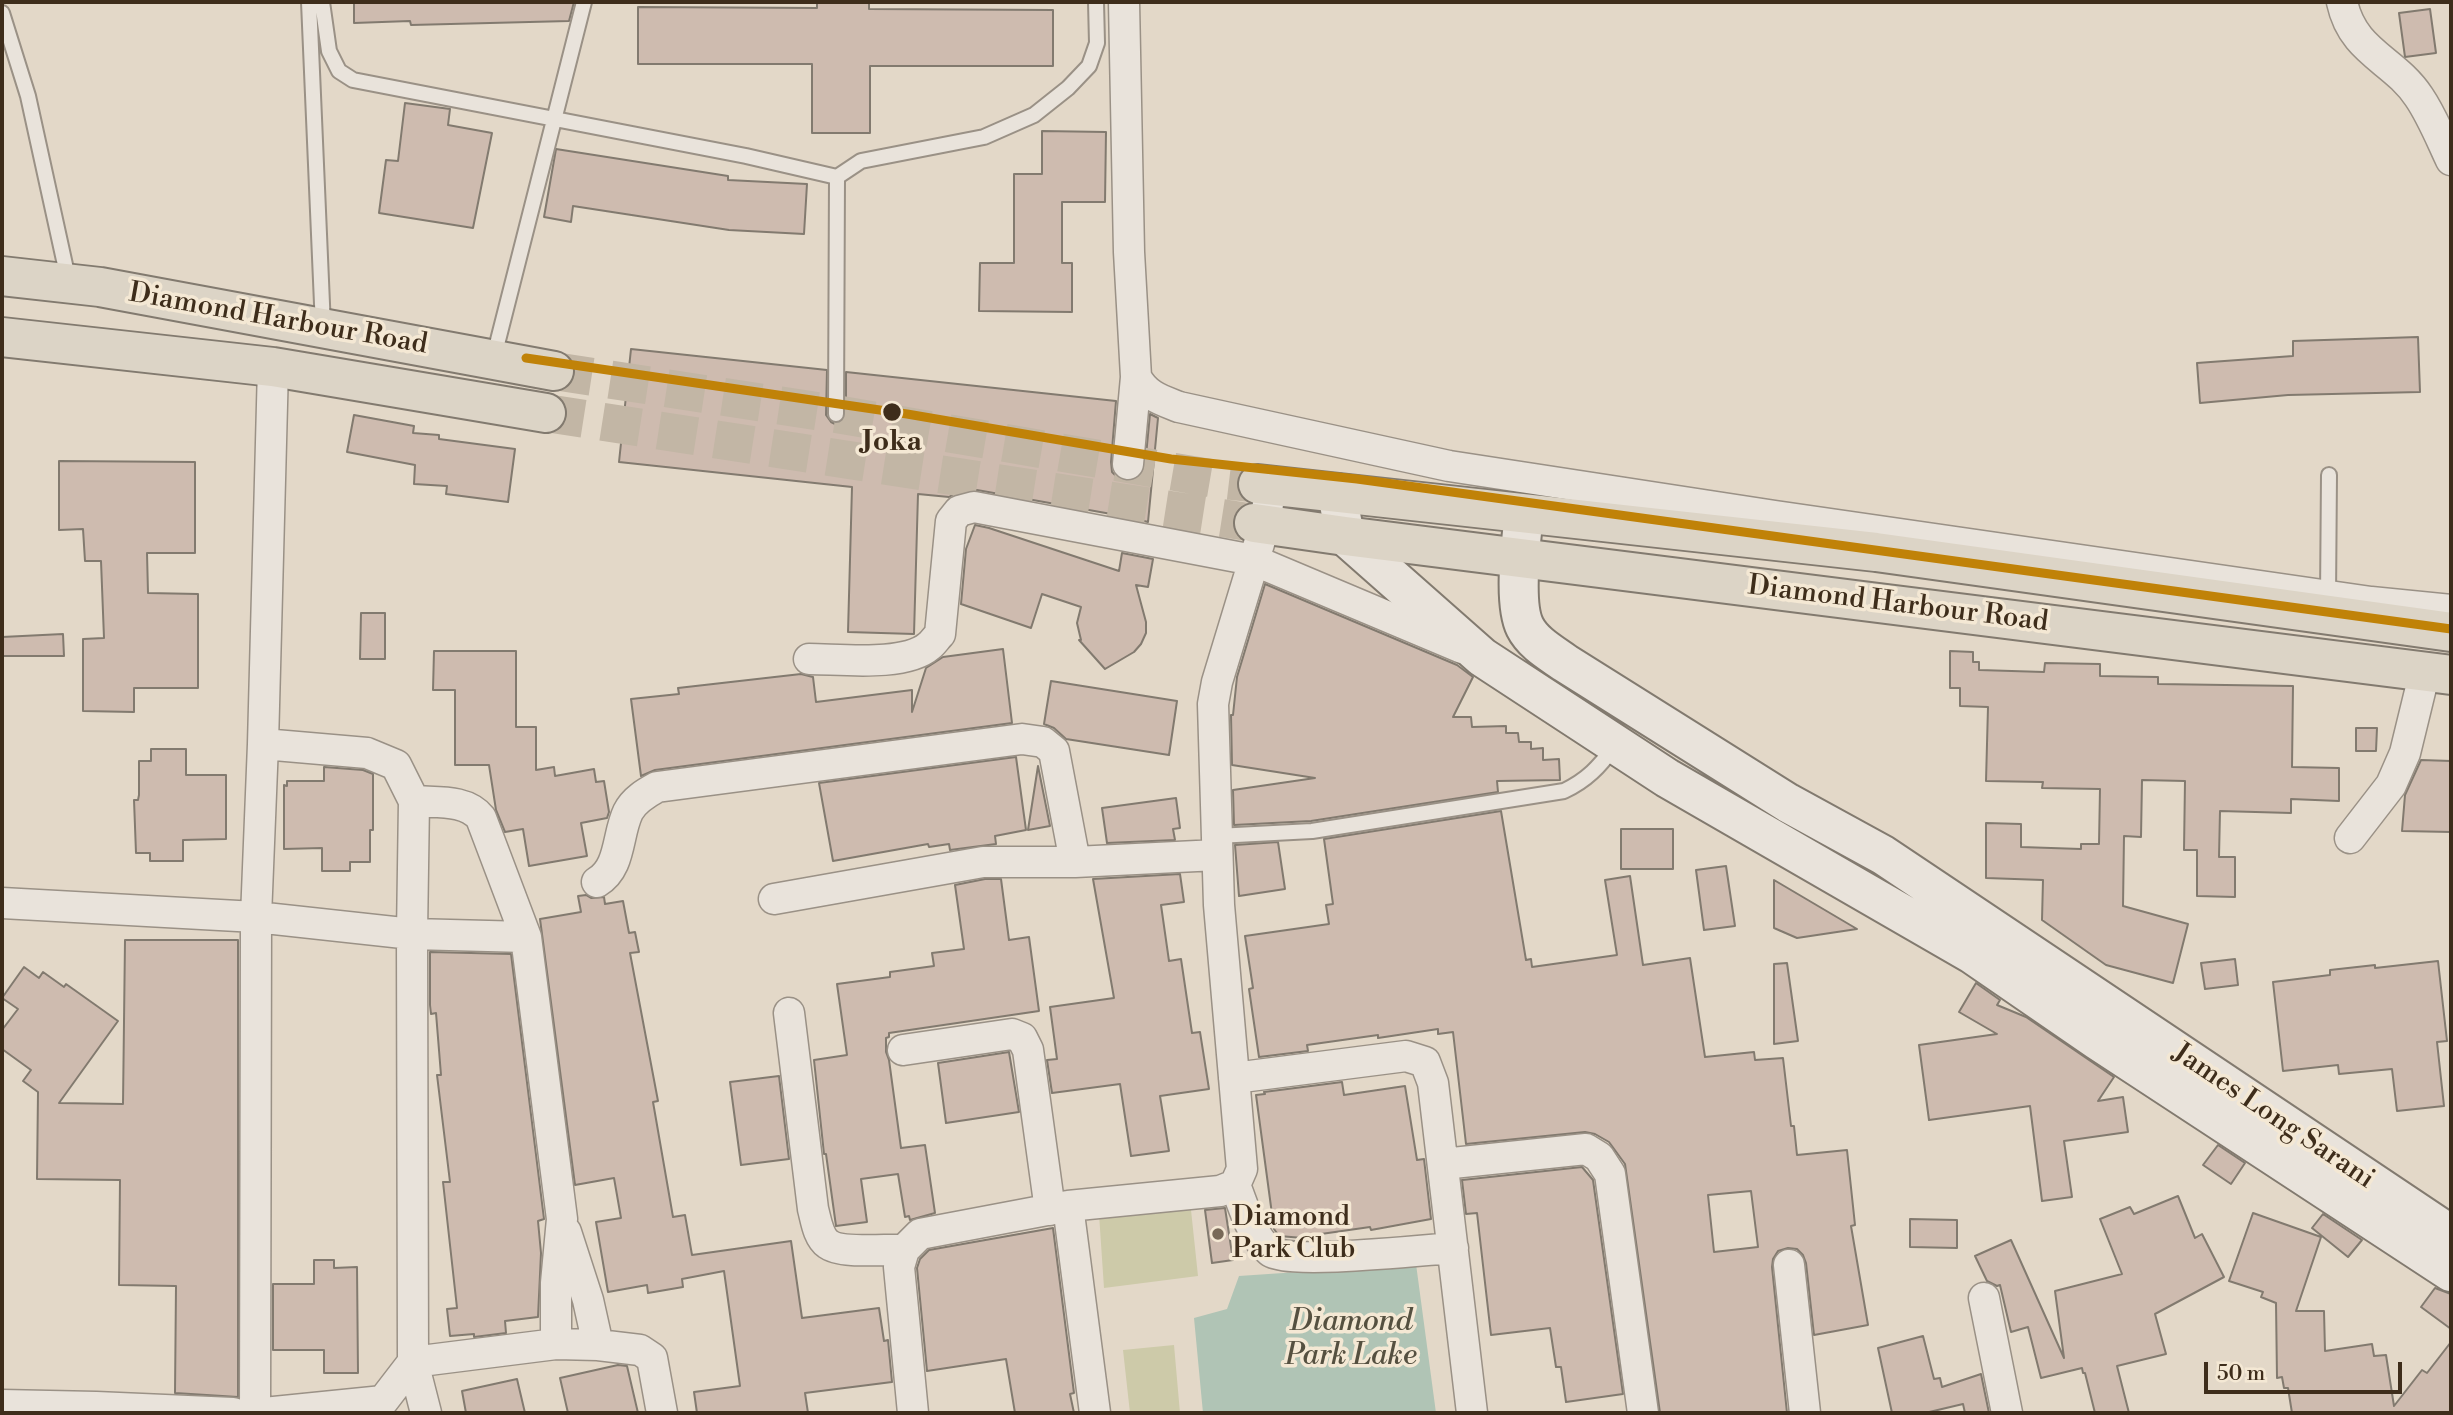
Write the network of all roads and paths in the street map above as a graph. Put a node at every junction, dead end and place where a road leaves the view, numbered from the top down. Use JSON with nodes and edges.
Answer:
{"nodes":[{"id":1,"x":309,"y":2,"type":"edge"},
{"id":2,"x":322,"y":2,"type":"edge"},
{"id":3,"x":584,"y":2,"type":"edge"},
{"id":4,"x":1096,"y":2,"type":"edge"},
{"id":5,"x":1124,"y":2,"type":"edge"},
{"id":6,"x":2343,"y":2,"type":"edge"},
{"id":7,"x":2,"y":13,"type":"edge"},
{"id":8,"x":552,"y":120,"type":"junction"},
{"id":9,"x":2451,"y":160,"type":"edge"},
{"id":10,"x":837,"y":177,"type":"junction"},
{"id":11,"x":2,"y":276,"type":"edge"},
{"id":12,"x":70,"y":284,"type":"junction"},
{"id":13,"x":323,"y":329,"type":"junction"},
{"id":14,"x":2,"y":337,"type":"edge"},
{"id":15,"x":493,"y":360,"type":"junction"},
{"id":16,"x":273,"y":367,"type":"junction"},
{"id":17,"x":554,"y":371,"type":"tunnel mouth"},
{"id":18,"x":1136,"y":377,"type":"junction"},
{"id":19,"x":546,"y":413,"type":"tunnel mouth"},
{"id":20,"x":836,"y":414,"type":"dead end"},
{"id":21,"x":1128,"y":464,"type":"dead end"},
{"id":22,"x":2329,"y":475,"type":"dead end"},
{"id":23,"x":1264,"y":485,"type":"joint"},
{"id":24,"x":1337,"y":493,"type":"junction"},
{"id":25,"x":1524,"y":514,"type":"junction"},
{"id":26,"x":1259,"y":523,"type":"junction"},
{"id":27,"x":1345,"y":536,"type":"junction"},
{"id":28,"x":1520,"y":556,"type":"junction"},
{"id":29,"x":1252,"y":560,"type":"junction"},
{"id":30,"x":2328,"y":596,"type":"junction"},
{"id":31,"x":2451,"y":610,"type":"edge"},
{"id":32,"x":2451,"y":632,"type":"edge"},
{"id":33,"x":1482,"y":657,"type":"junction"},
{"id":34,"x":809,"y":659,"type":"dead end"},
{"id":35,"x":2438,"y":673,"type":"edge"},
{"id":36,"x":263,"y":744,"type":"junction"},
{"id":37,"x":1616,"y":745,"type":"junction"},
{"id":38,"x":414,"y":801,"type":"junction"},
{"id":39,"x":2350,"y":838,"type":"dead end"},
{"id":40,"x":1217,"y":845,"type":"junction"},
{"id":41,"x":1075,"y":862,"type":"junction"},
{"id":42,"x":597,"y":881,"type":"dead end"},
{"id":43,"x":774,"y":899,"type":"dead end"},
{"id":44,"x":2,"y":903,"type":"edge"},
{"id":45,"x":256,"y":918,"type":"junction"},
{"id":46,"x":412,"y":934,"type":"junction"},
{"id":47,"x":526,"y":937,"type":"junction"},
{"id":48,"x":789,"y":1013,"type":"dead end"},
{"id":49,"x":903,"y":1050,"type":"dead end"},
{"id":50,"x":1234,"y":1078,"type":"junction"},
{"id":51,"x":1443,"y":1164,"type":"junction"},
{"id":52,"x":1235,"y":1185,"type":"junction"},
{"id":53,"x":1059,"y":1208,"type":"junction"},
{"id":54,"x":562,"y":1219,"type":"junction"},
{"id":55,"x":2451,"y":1236,"type":"edge"},
{"id":56,"x":1453,"y":1248,"type":"junction"},
{"id":57,"x":904,"y":1250,"type":"junction"},
{"id":58,"x":1789,"y":1265,"type":"dead end"},
{"id":59,"x":2451,"y":1272,"type":"edge"},
{"id":60,"x":1984,"y":1298,"type":"dead end"},
{"id":61,"x":556,"y":1344,"type":"junction"},
{"id":62,"x":598,"y":1346,"type":"junction"},
{"id":63,"x":413,"y":1362,"type":"junction"},
{"id":64,"x":2,"y":1405,"type":"edge"},
{"id":65,"x":385,"y":1407,"type":"edge"},
{"id":66,"x":96,"y":1410,"type":"edge"},
{"id":67,"x":233,"y":1413,"type":"edge"},
{"id":68,"x":255,"y":1413,"type":"edge"},
{"id":69,"x":264,"y":1413,"type":"edge"},
{"id":70,"x":426,"y":1413,"type":"edge"},
{"id":71,"x":662,"y":1413,"type":"edge"},
{"id":72,"x":913,"y":1413,"type":"edge"},
{"id":73,"x":1095,"y":1413,"type":"edge"},
{"id":74,"x":1472,"y":1413,"type":"edge"},
{"id":75,"x":1643,"y":1413,"type":"edge"},
{"id":76,"x":1805,"y":1413,"type":"edge"},
{"id":77,"x":2007,"y":1413,"type":"edge"}],
"edges":[{"from":1,"to":13,"type":"lane"},
{"from":2,"to":8,"type":"lane"},
{"from":3,"to":8,"type":"lane"},
{"from":4,"to":10,"type":"lane"},
{"from":5,"to":18,"type":"street"},
{"from":6,"to":9,"type":"street"},
{"from":7,"to":12,"type":"lane"},
{"from":8,"to":10,"type":"lane"},
{"from":8,"to":15,"type":"lane"},
{"from":10,"to":20,"type":"lane"},
{"from":11,"to":12,"type":"highway","name":"Diamond Harbour Road"},
{"from":12,"to":13,"type":"highway","name":"Diamond Harbour Road"},
{"from":13,"to":15,"type":"highway","name":"Diamond Harbour Road"},
{"from":14,"to":16,"type":"highway","name":"Diamond Harbour Road"},
{"from":15,"to":17,"type":"highway","name":"Diamond Harbour Road"},
{"from":16,"to":19,"type":"highway","name":"Diamond Harbour Road"},
{"from":16,"to":36,"type":"street"},
{"from":18,"to":21,"type":"street"},
{"from":18,"to":30,"type":"street"},
{"from":22,"to":30,"type":"lane"},
{"from":23,"to":24,"type":"highway","name":"Diamond Harbour Road"},
{"from":23,"to":26,"type":"street"},
{"from":24,"to":25,"type":"highway","name":"Diamond Harbour Road"},
{"from":24,"to":27,"type":"main road"},
{"from":25,"to":28,"type":"main road","name":"James Long Sarani"},
{"from":25,"to":32,"type":"highway","name":"Diamond Harbour Road"},
{"from":26,"to":27,"type":"highway","name":"Diamond Harbour Road"},
{"from":26,"to":29,"type":"street"},
{"from":27,"to":28,"type":"highway","name":"Diamond Harbour Road"},
{"from":27,"to":33,"type":"main road"},
{"from":28,"to":35,"type":"highway","name":"Diamond Harbour Road"},
{"from":28,"to":55,"type":"main road","name":"James Long Sarani"},
{"from":29,"to":33,"type":"street"},
{"from":29,"to":34,"type":"street"},
{"from":29,"to":40,"type":"street"},
{"from":30,"to":31,"type":"street"},
{"from":33,"to":37,"type":"main road"},
{"from":35,"to":39,"type":"street"},
{"from":36,"to":38,"type":"street"},
{"from":36,"to":45,"type":"street"},
{"from":37,"to":40,"type":"lane"},
{"from":37,"to":59,"type":"main road"},
{"from":38,"to":46,"type":"street"},
{"from":38,"to":47,"type":"street"},
{"from":40,"to":41,"type":"street"},
{"from":40,"to":50,"type":"street"},
{"from":41,"to":42,"type":"street"},
{"from":41,"to":43,"type":"street"},
{"from":44,"to":45,"type":"street"},
{"from":45,"to":46,"type":"street"},
{"from":45,"to":68,"type":"street"},
{"from":46,"to":47,"type":"street"},
{"from":46,"to":63,"type":"street"},
{"from":47,"to":54,"type":"street"},
{"from":48,"to":57,"type":"street"},
{"from":49,"to":53,"type":"street"},
{"from":50,"to":51,"type":"street"},
{"from":50,"to":52,"type":"street"},
{"from":51,"to":56,"type":"street"},
{"from":51,"to":75,"type":"street"},
{"from":52,"to":53,"type":"street"},
{"from":52,"to":56,"type":"street"},
{"from":53,"to":57,"type":"street"},
{"from":53,"to":73,"type":"street"},
{"from":54,"to":61,"type":"street"},
{"from":54,"to":62,"type":"street"},
{"from":56,"to":74,"type":"street"},
{"from":57,"to":72,"type":"street"},
{"from":58,"to":76,"type":"street"},
{"from":60,"to":77,"type":"street"},
{"from":61,"to":62,"type":"street"},
{"from":61,"to":63,"type":"street"},
{"from":62,"to":71,"type":"street"},
{"from":63,"to":65,"type":"street"},
{"from":63,"to":70,"type":"street"},
{"from":64,"to":66,"type":"street"},
{"from":65,"to":69,"type":"street"},
{"from":66,"to":67,"type":"street"}]}
